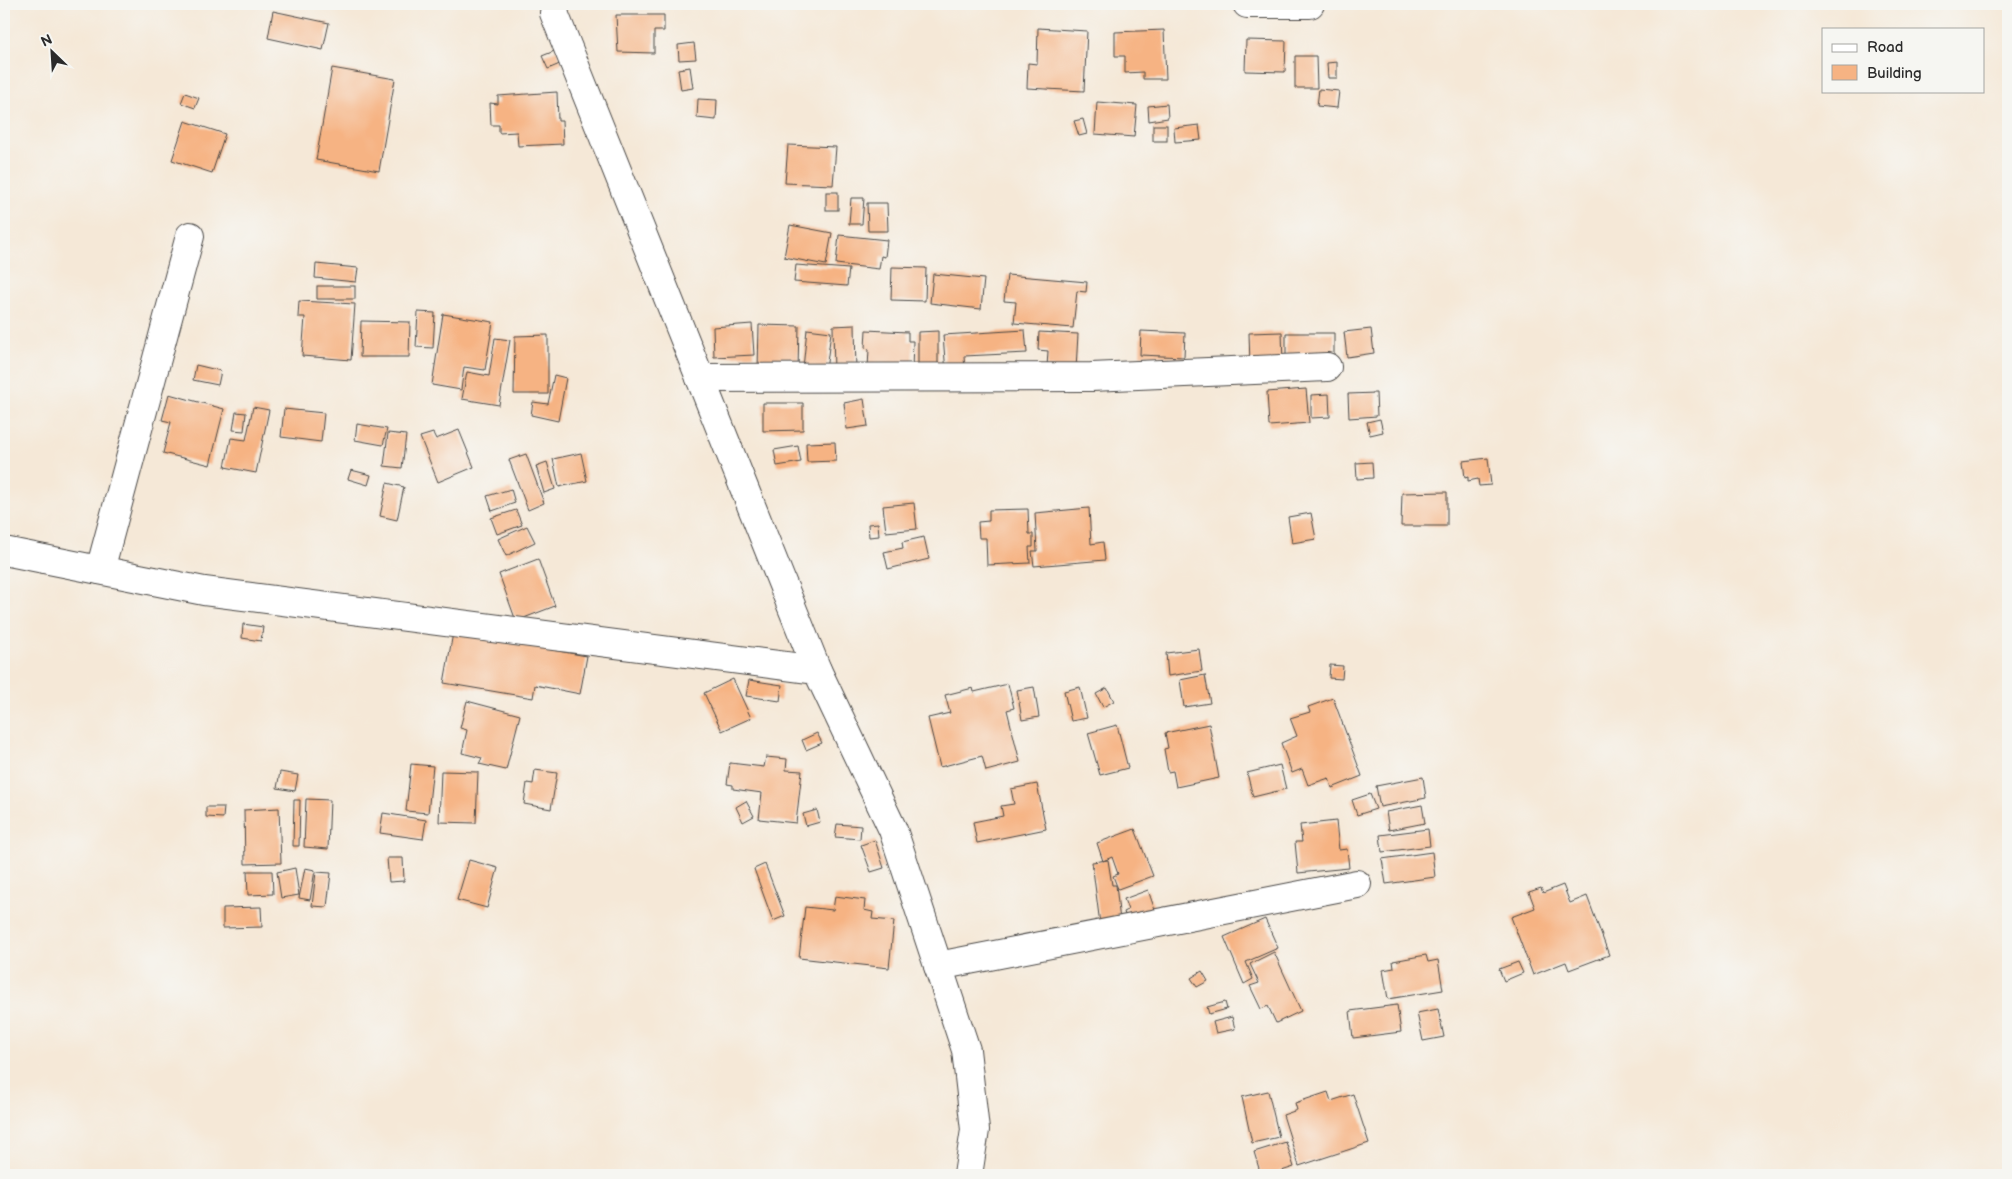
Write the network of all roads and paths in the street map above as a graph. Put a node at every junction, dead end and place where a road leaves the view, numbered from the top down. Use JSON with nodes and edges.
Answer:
{"nodes":[{"id":1,"x":556,"y":4,"type":"edge"},
{"id":2,"x":1248,"y":4,"type":"edge"},
{"id":3,"x":1310,"y":4,"type":"edge"},
{"id":4,"x":190,"y":236,"type":"dead end"},
{"id":5,"x":1327,"y":367,"type":"dead end"},
{"id":6,"x":700,"y":378,"type":"junction"},
{"id":7,"x":4,"y":550,"type":"edge"},
{"id":8,"x":100,"y":570,"type":"junction"},
{"id":9,"x":817,"y":670,"type":"junction"},
{"id":10,"x":1358,"y":884,"type":"dead end"},
{"id":11,"x":938,"y":966,"type":"junction"},
{"id":12,"x":968,"y":1175,"type":"edge"}],
"edges":[{"from":1,"to":6,"type":"street"},
{"from":2,"to":3,"type":"street"},
{"from":4,"to":8,"type":"street"},
{"from":5,"to":6,"type":"street"},
{"from":6,"to":9,"type":"street"},
{"from":7,"to":8,"type":"street"},
{"from":8,"to":9,"type":"street"},
{"from":9,"to":11,"type":"street"},
{"from":10,"to":11,"type":"street"},
{"from":11,"to":12,"type":"street"}]}
